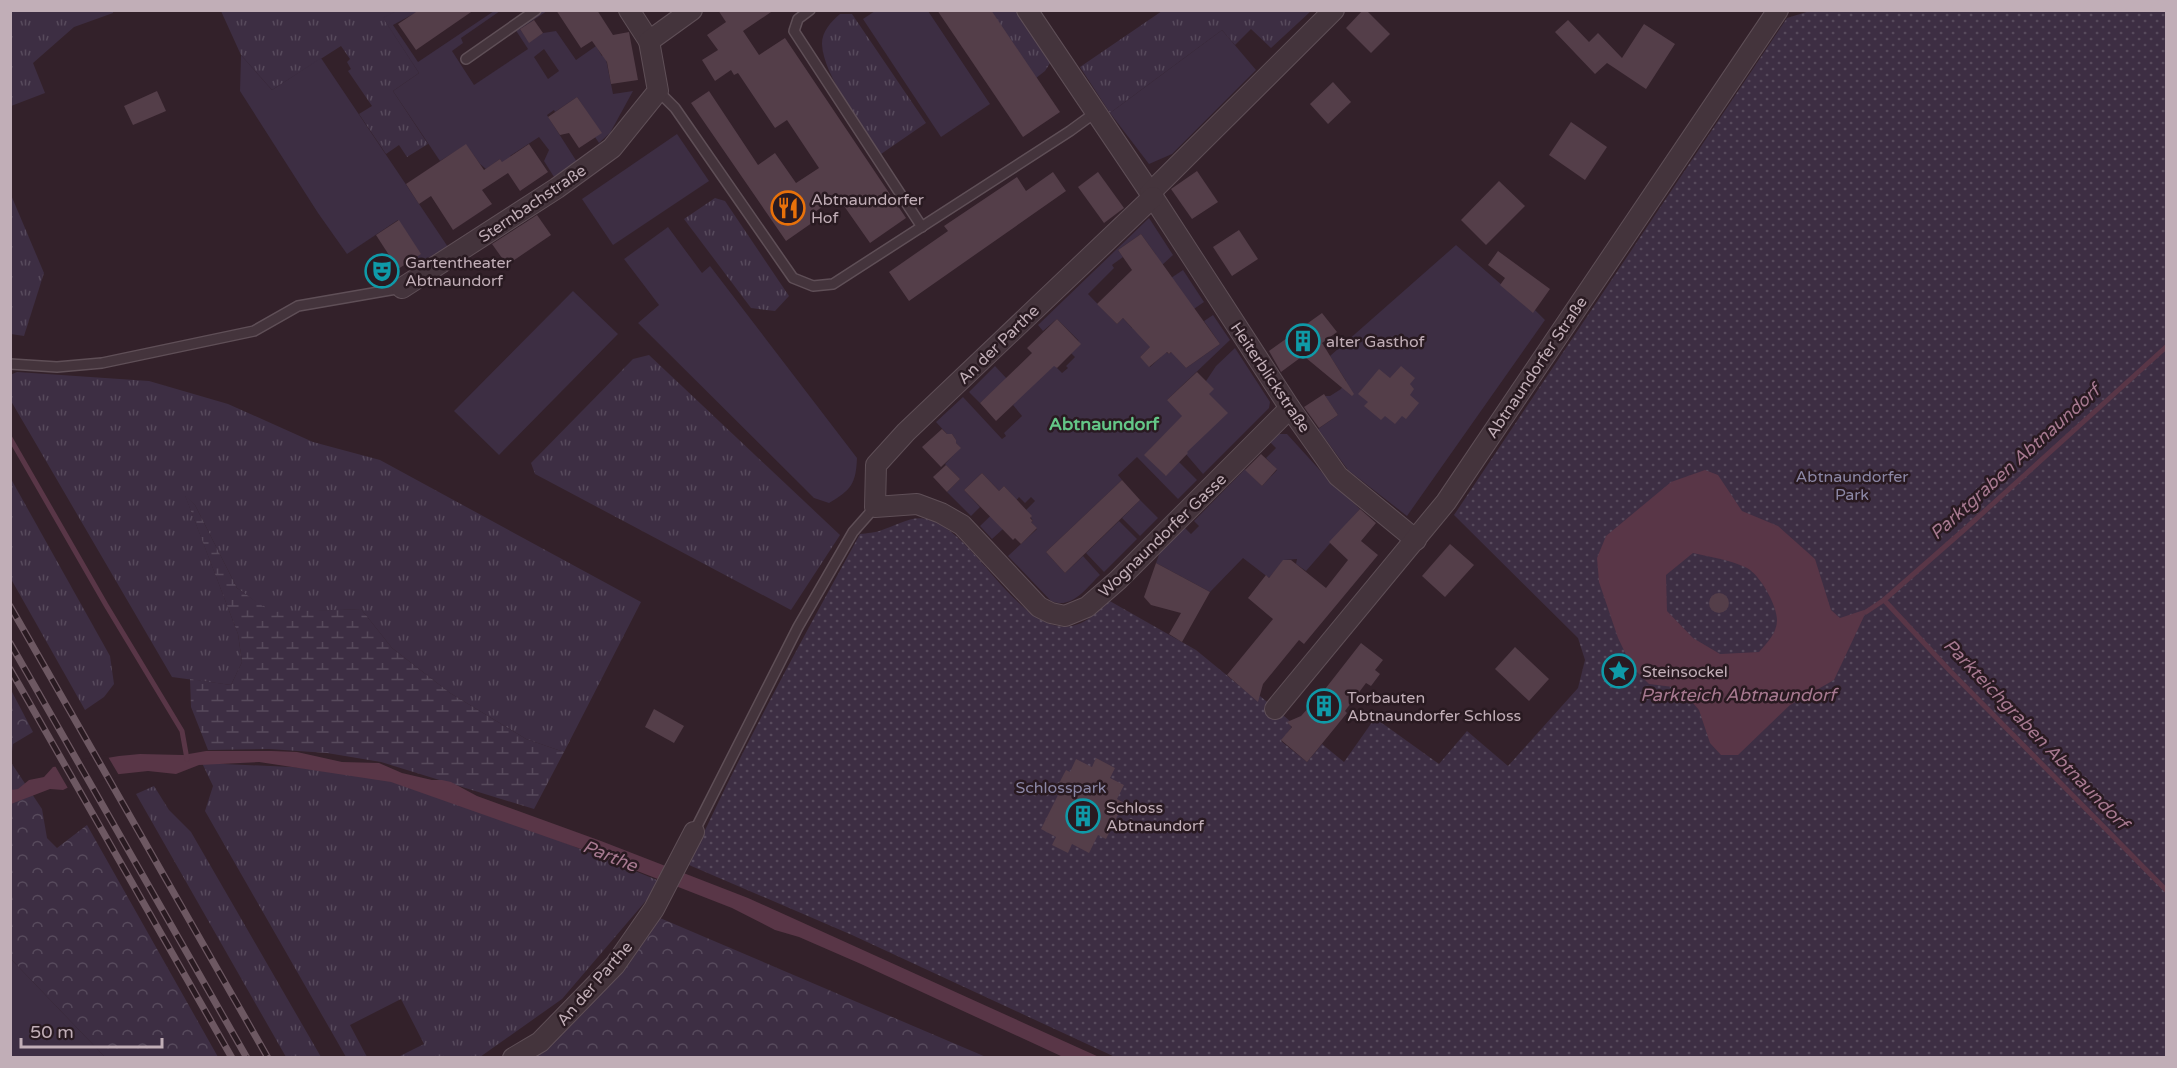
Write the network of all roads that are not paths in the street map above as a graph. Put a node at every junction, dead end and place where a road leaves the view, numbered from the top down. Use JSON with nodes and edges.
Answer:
{"nodes":[{"id":1,"x":536,"y":10,"type":"edge"},
{"id":2,"x":629,"y":10,"type":"edge"},
{"id":3,"x":692,"y":10,"type":"edge"},
{"id":4,"x":810,"y":10,"type":"edge"},
{"id":5,"x":1027,"y":10,"type":"edge"},
{"id":6,"x":1334,"y":10,"type":"edge"},
{"id":7,"x":1778,"y":10,"type":"edge"},
{"id":8,"x":649,"y":41,"type":"junction"},
{"id":9,"x":466,"y":59,"type":"dead end"},
{"id":10,"x":658,"y":92,"type":"junction"},
{"id":11,"x":1096,"y":112,"type":"junction"},
{"id":12,"x":1151,"y":195,"type":"junction"},
{"id":13,"x":922,"y":227,"type":"junction"},
{"id":14,"x":402,"y":288,"type":"joint"},
{"id":15,"x":10,"y":364,"type":"edge"},
{"id":16,"x":1290,"y":408,"type":"junction"},
{"id":17,"x":875,"y":507,"type":"junction"},
{"id":18,"x":1416,"y":540,"type":"junction"},
{"id":19,"x":1275,"y":708,"type":"dead end"},
{"id":20,"x":694,"y":832,"type":"joint"},
{"id":21,"x":513,"y":1058,"type":"edge"}],
"edges":[{"from":1,"to":9,"type":"lane"},
{"from":2,"to":8,"type":"street"},
{"from":3,"to":8,"type":"street"},
{"from":4,"to":13,"type":"lane"},
{"from":5,"to":11,"type":"street","name":"Heiterblickstraße"},
{"from":6,"to":12,"type":"street"},
{"from":7,"to":18,"type":"street","name":"Abtnaundorfer Straße"},
{"from":8,"to":10,"type":"street"},
{"from":10,"to":13,"type":"lane"},
{"from":10,"to":14,"type":"street","name":"Sternbachstraße"},
{"from":11,"to":12,"type":"street","name":"Heiterblickstraße"},
{"from":11,"to":13,"type":"lane"},
{"from":12,"to":16,"type":"street","name":"Heiterblickstraße"},
{"from":12,"to":17,"type":"street","name":"An der Parthe"},
{"from":14,"to":15,"type":"lane","name":"Sternbachstraße"},
{"from":16,"to":17,"type":"street","name":"Wognaundorfer Gasse"},
{"from":16,"to":18,"type":"street","name":"Heiterblickstraße"},
{"from":17,"to":20,"type":"lane"},
{"from":18,"to":19,"type":"street","name":"Abtnaundorfer Straße"},
{"from":20,"to":21,"type":"street","name":"An der Parthe"}]}
